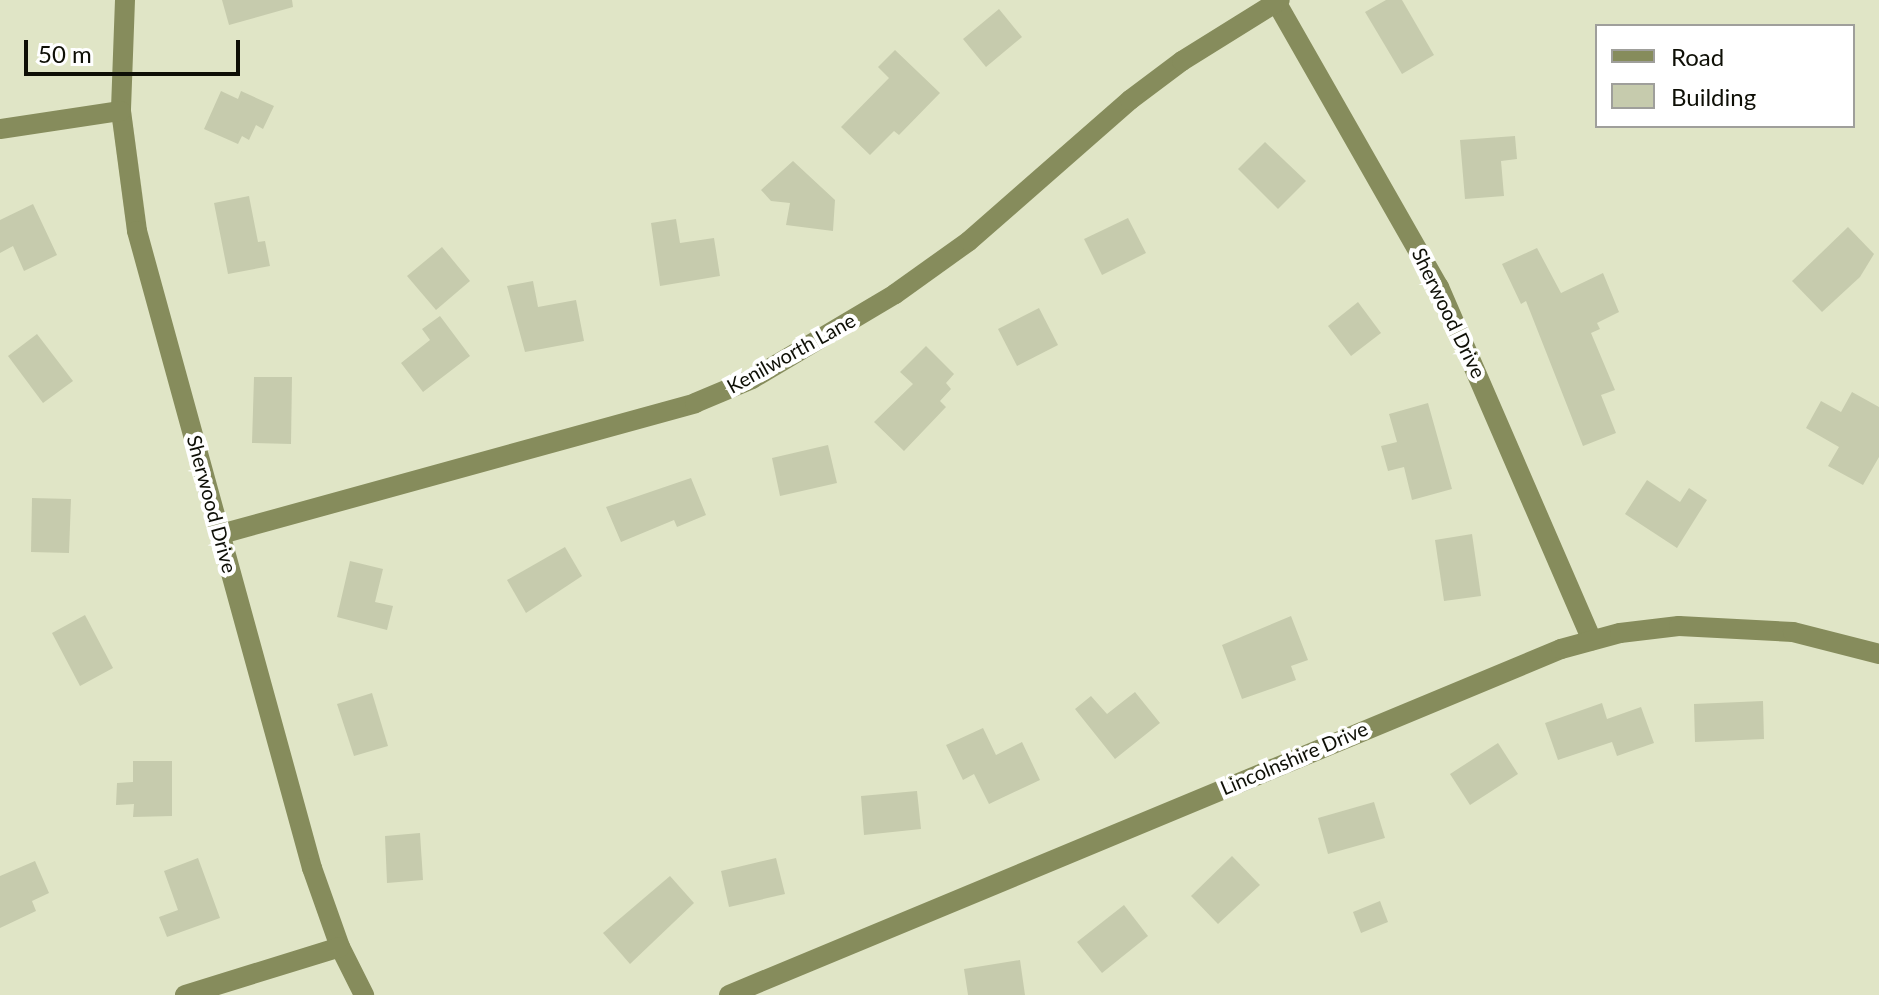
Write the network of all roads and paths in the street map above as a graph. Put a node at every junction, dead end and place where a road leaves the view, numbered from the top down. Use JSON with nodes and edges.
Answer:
{"nodes":[{"id":1,"x":125,"y":0,"type":"edge"},
{"id":2,"x":1277,"y":1,"type":"edge"},
{"id":3,"x":121,"y":111,"type":"junction"},
{"id":4,"x":0,"y":129,"type":"edge"},
{"id":5,"x":221,"y":534,"type":"junction"},
{"id":6,"x":1592,"y":640,"type":"junction"},
{"id":7,"x":1879,"y":654,"type":"edge"},
{"id":8,"x":340,"y":947,"type":"junction"},
{"id":9,"x":185,"y":995,"type":"edge"},
{"id":10,"x":364,"y":995,"type":"edge"},
{"id":11,"x":729,"y":995,"type":"edge"}],
"edges":[{"from":1,"to":3,"type":"street","name":"Sherwood Drive"},
{"from":2,"to":5,"type":"street","name":"Kenilworth Lane"},
{"from":2,"to":6,"type":"street","name":"Sherwood Drive"},
{"from":3,"to":4,"type":"street"},
{"from":3,"to":5,"type":"street","name":"Sherwood Drive"},
{"from":5,"to":8,"type":"street","name":"Sherwood Drive"},
{"from":6,"to":7,"type":"street","name":"Lincolnshire Drive"},
{"from":6,"to":11,"type":"street","name":"Lincolnshire Drive"},
{"from":8,"to":9,"type":"street"},
{"from":8,"to":10,"type":"street","name":"Sherwood Drive"}]}
